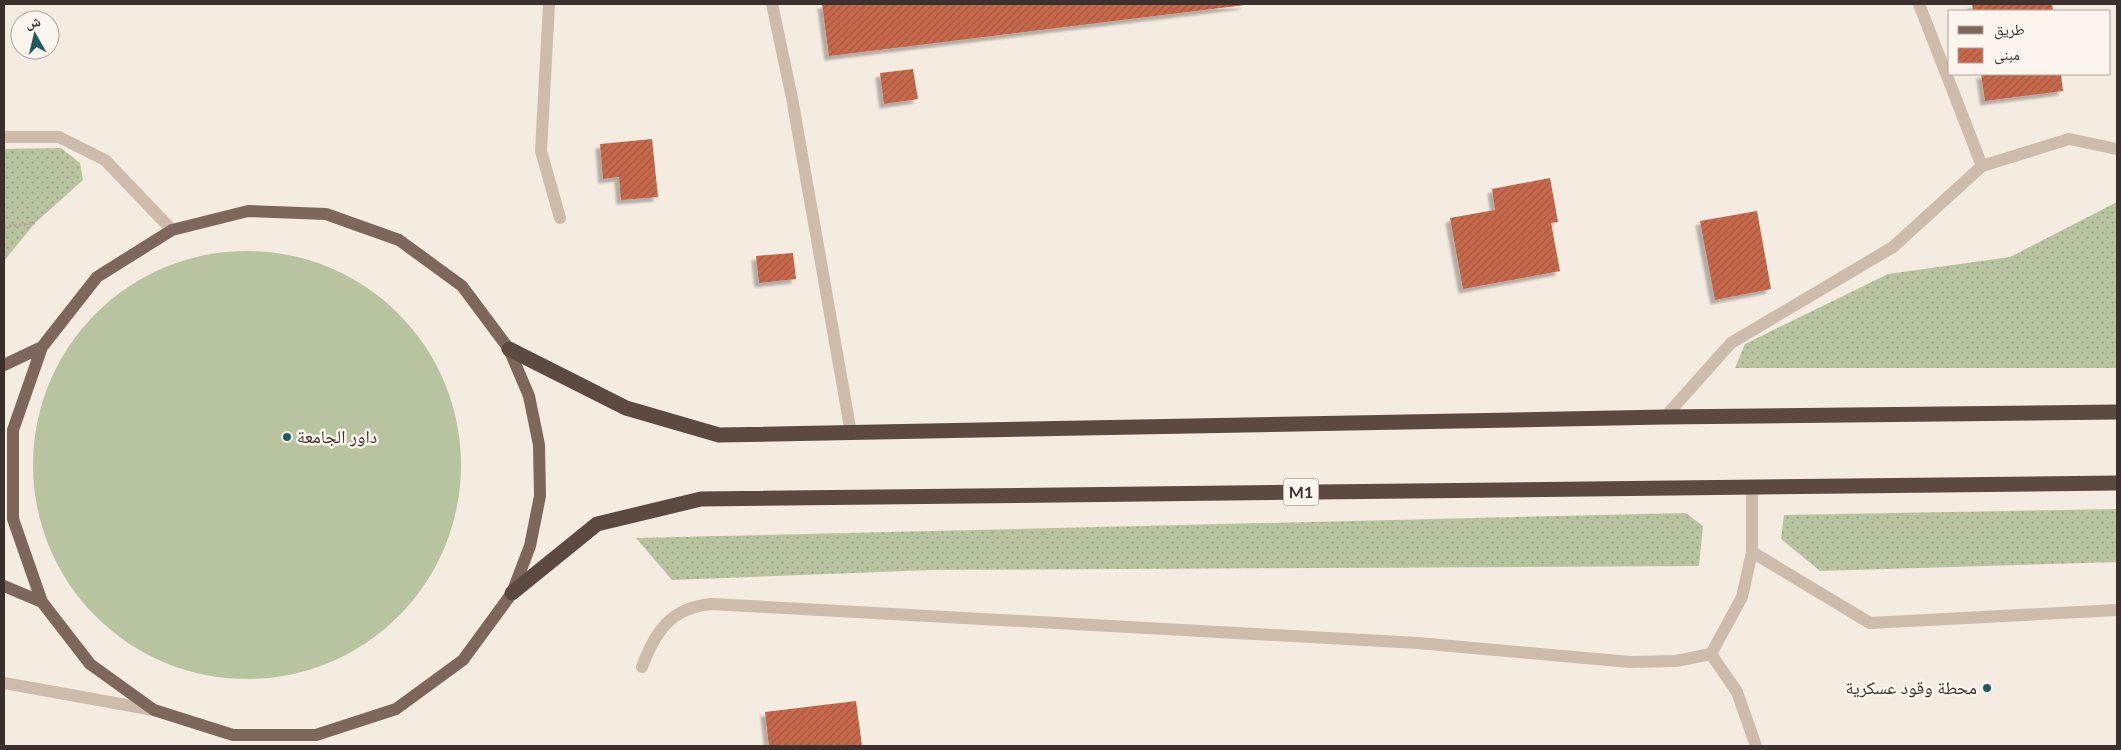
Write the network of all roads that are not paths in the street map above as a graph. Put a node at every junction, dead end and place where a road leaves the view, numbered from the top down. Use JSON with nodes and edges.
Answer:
{"nodes":[{"id":1,"x":549,"y":4,"type":"edge"},
{"id":2,"x":772,"y":4,"type":"edge"},
{"id":3,"x":1918,"y":4,"type":"edge"},
{"id":4,"x":4,"y":137,"type":"edge"},
{"id":5,"x":2117,"y":149,"type":"edge"},
{"id":6,"x":1982,"y":166,"type":"junction"},
{"id":7,"x":560,"y":218,"type":"dead end"},
{"id":8,"x":172,"y":230,"type":"junction"},
{"id":9,"x":42,"y":347,"type":"junction"},
{"id":10,"x":509,"y":349,"type":"junction"},
{"id":11,"x":4,"y":365,"type":"edge"},
{"id":12,"x":2117,"y":412,"type":"edge"},
{"id":13,"x":1665,"y":417,"type":"junction"},
{"id":14,"x":851,"y":433,"type":"junction"},
{"id":15,"x":2117,"y":483,"type":"edge"},
{"id":16,"x":1752,"y":487,"type":"junction"},
{"id":17,"x":1752,"y":552,"type":"junction"},
{"id":18,"x":4,"y":586,"type":"edge"},
{"id":19,"x":512,"y":593,"type":"junction"},
{"id":20,"x":42,"y":602,"type":"junction"},
{"id":21,"x":2117,"y":610,"type":"edge"},
{"id":22,"x":1711,"y":654,"type":"junction"},
{"id":23,"x":642,"y":668,"type":"dead end"},
{"id":24,"x":4,"y":683,"type":"edge"},
{"id":25,"x":154,"y":710,"type":"junction"},
{"id":26,"x":1756,"y":746,"type":"edge"}],
"edges":[{"from":1,"to":7,"type":"street"},
{"from":2,"to":14,"type":"street"},
{"from":3,"to":6,"type":"street"},
{"from":4,"to":8,"type":"street"},
{"from":5,"to":6,"type":"street"},
{"from":6,"to":13,"type":"street"},
{"from":8,"to":9,"type":"main road"},
{"from":8,"to":10,"type":"main road"},
{"from":9,"to":11,"type":"main road"},
{"from":9,"to":20,"type":"main road"},
{"from":10,"to":14,"type":"highway"},
{"from":10,"to":19,"type":"main road"},
{"from":12,"to":13,"type":"highway"},
{"from":13,"to":14,"type":"highway"},
{"from":15,"to":16,"type":"highway","number":"M1"},
{"from":16,"to":17,"type":"street"},
{"from":16,"to":19,"type":"highway","number":"M1"},
{"from":17,"to":21,"type":"street"},
{"from":17,"to":22,"type":"street"},
{"from":18,"to":20,"type":"main road"},
{"from":19,"to":25,"type":"main road"},
{"from":20,"to":25,"type":"main road"},
{"from":22,"to":23,"type":"street"},
{"from":22,"to":26,"type":"street"},
{"from":24,"to":25,"type":"street"}]}
